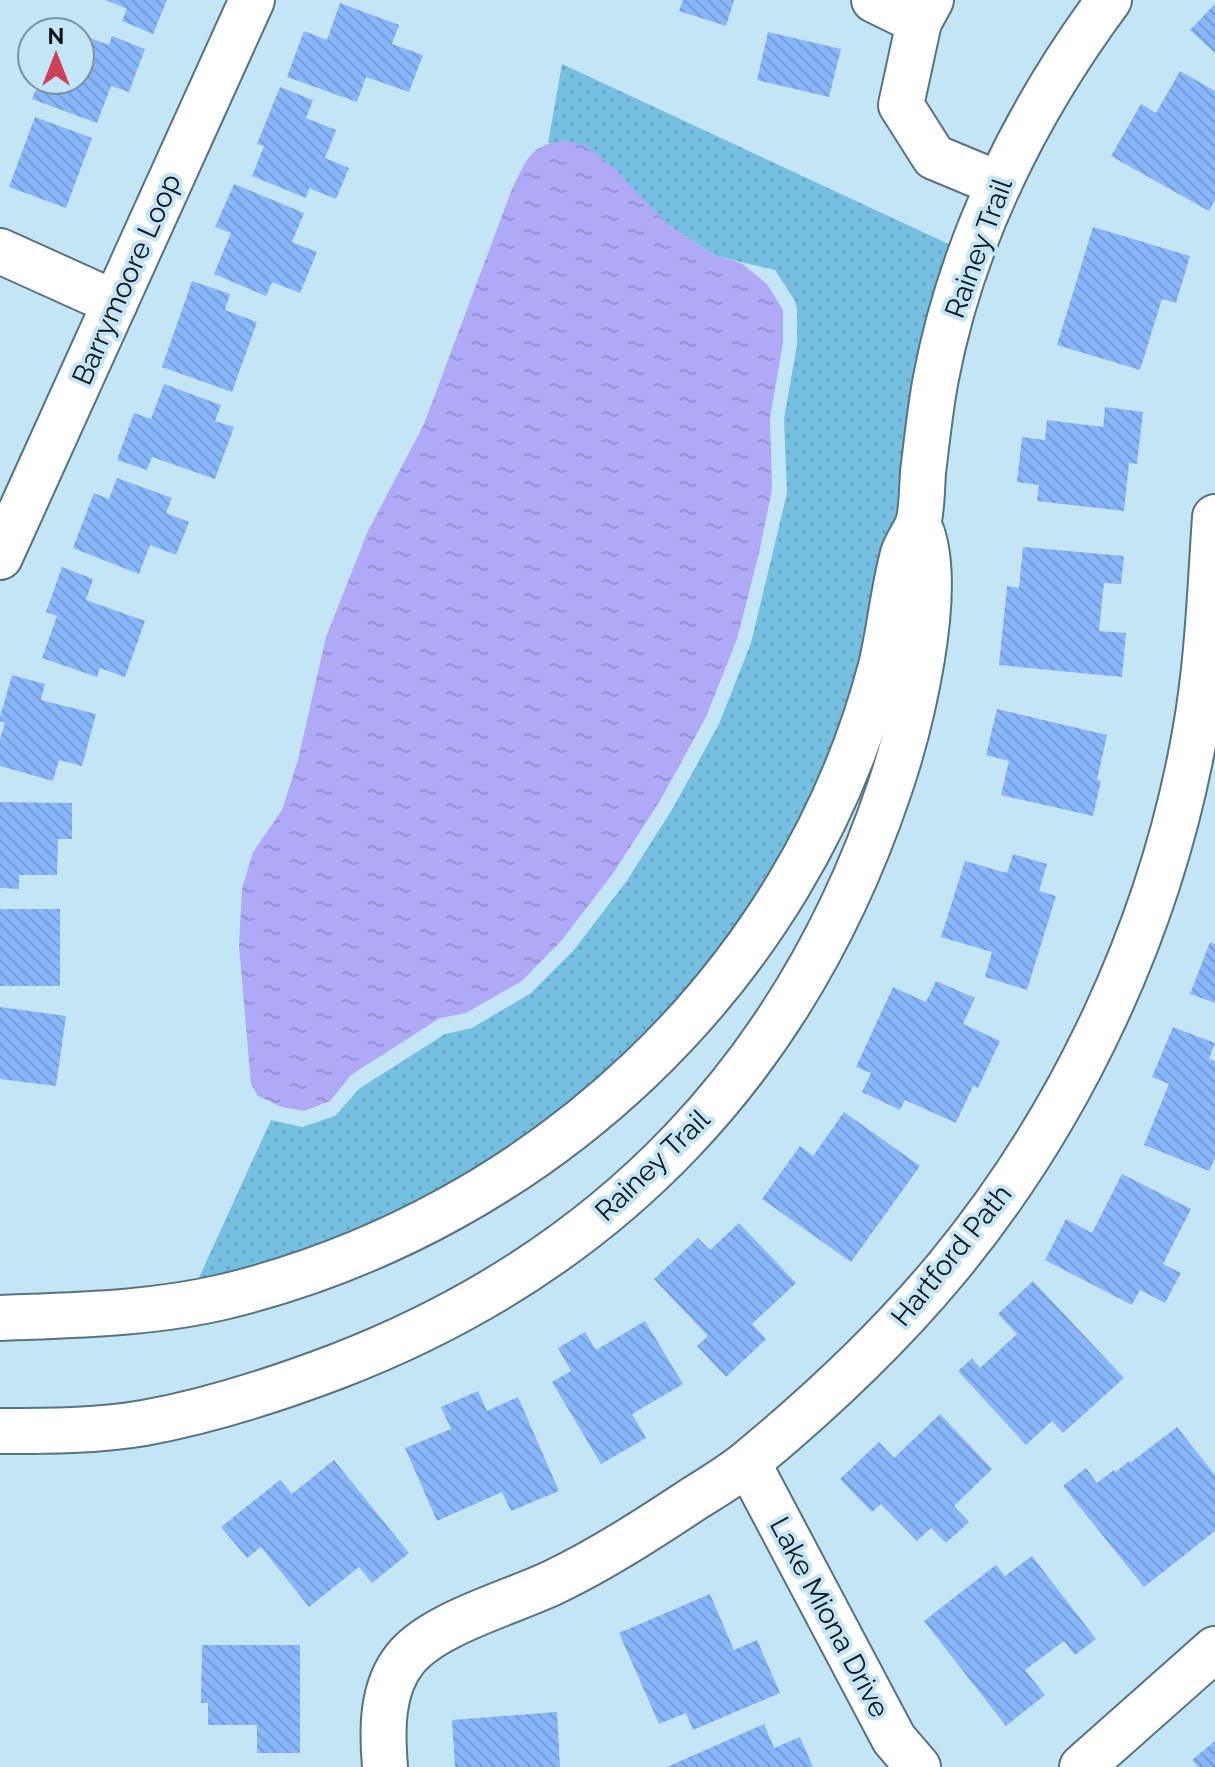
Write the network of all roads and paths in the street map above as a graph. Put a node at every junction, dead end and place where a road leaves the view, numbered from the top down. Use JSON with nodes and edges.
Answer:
{"nodes":[{"id":1,"x":252,"y":0,"type":"edge"},
{"id":2,"x":874,"y":0,"type":"edge"},
{"id":3,"x":1109,"y":0,"type":"edge"},
{"id":4,"x":925,"y":11,"type":"edge"},
{"id":5,"x":999,"y":184,"type":"junction"},
{"id":6,"x":0,"y":251,"type":"edge"},
{"id":7,"x":115,"y":303,"type":"junction"},
{"id":8,"x":1215,"y":517,"type":"edge"},
{"id":9,"x":919,"y":523,"type":"junction"},
{"id":10,"x":0,"y":557,"type":"edge"},
{"id":11,"x":1201,"y":778,"type":"edge"},
{"id":12,"x":0,"y":1318,"type":"edge"},
{"id":13,"x":0,"y":1431,"type":"edge"},
{"id":14,"x":748,"y":1463,"type":"junction"},
{"id":15,"x":1215,"y":1649,"type":"edge"},
{"id":16,"x":385,"y":1767,"type":"edge"},
{"id":17,"x":918,"y":1767,"type":"edge"},
{"id":18,"x":1082,"y":1767,"type":"edge"}],
"edges":[{"from":1,"to":7,"type":"street","name":"Barrymoore Loop"},
{"from":2,"to":4,"type":"street"},
{"from":3,"to":5,"type":"street","name":"Rainey Trail"},
{"from":4,"to":5,"type":"street"},
{"from":5,"to":9,"type":"street","name":"Rainey Trail"},
{"from":6,"to":7,"type":"street"},
{"from":7,"to":10,"type":"street","name":"Barrymoore Loop"},
{"from":8,"to":11,"type":"street","name":"Hartford Path"},
{"from":9,"to":12,"type":"street","name":"Rainey Trail"},
{"from":9,"to":13,"type":"street","name":"Rainey Trail"},
{"from":11,"to":14,"type":"street","name":"Hartford Path"},
{"from":14,"to":16,"type":"street","name":"Hartford Path"},
{"from":14,"to":17,"type":"street","name":"Lake Miona Drive"},
{"from":15,"to":18,"type":"street"}]}
